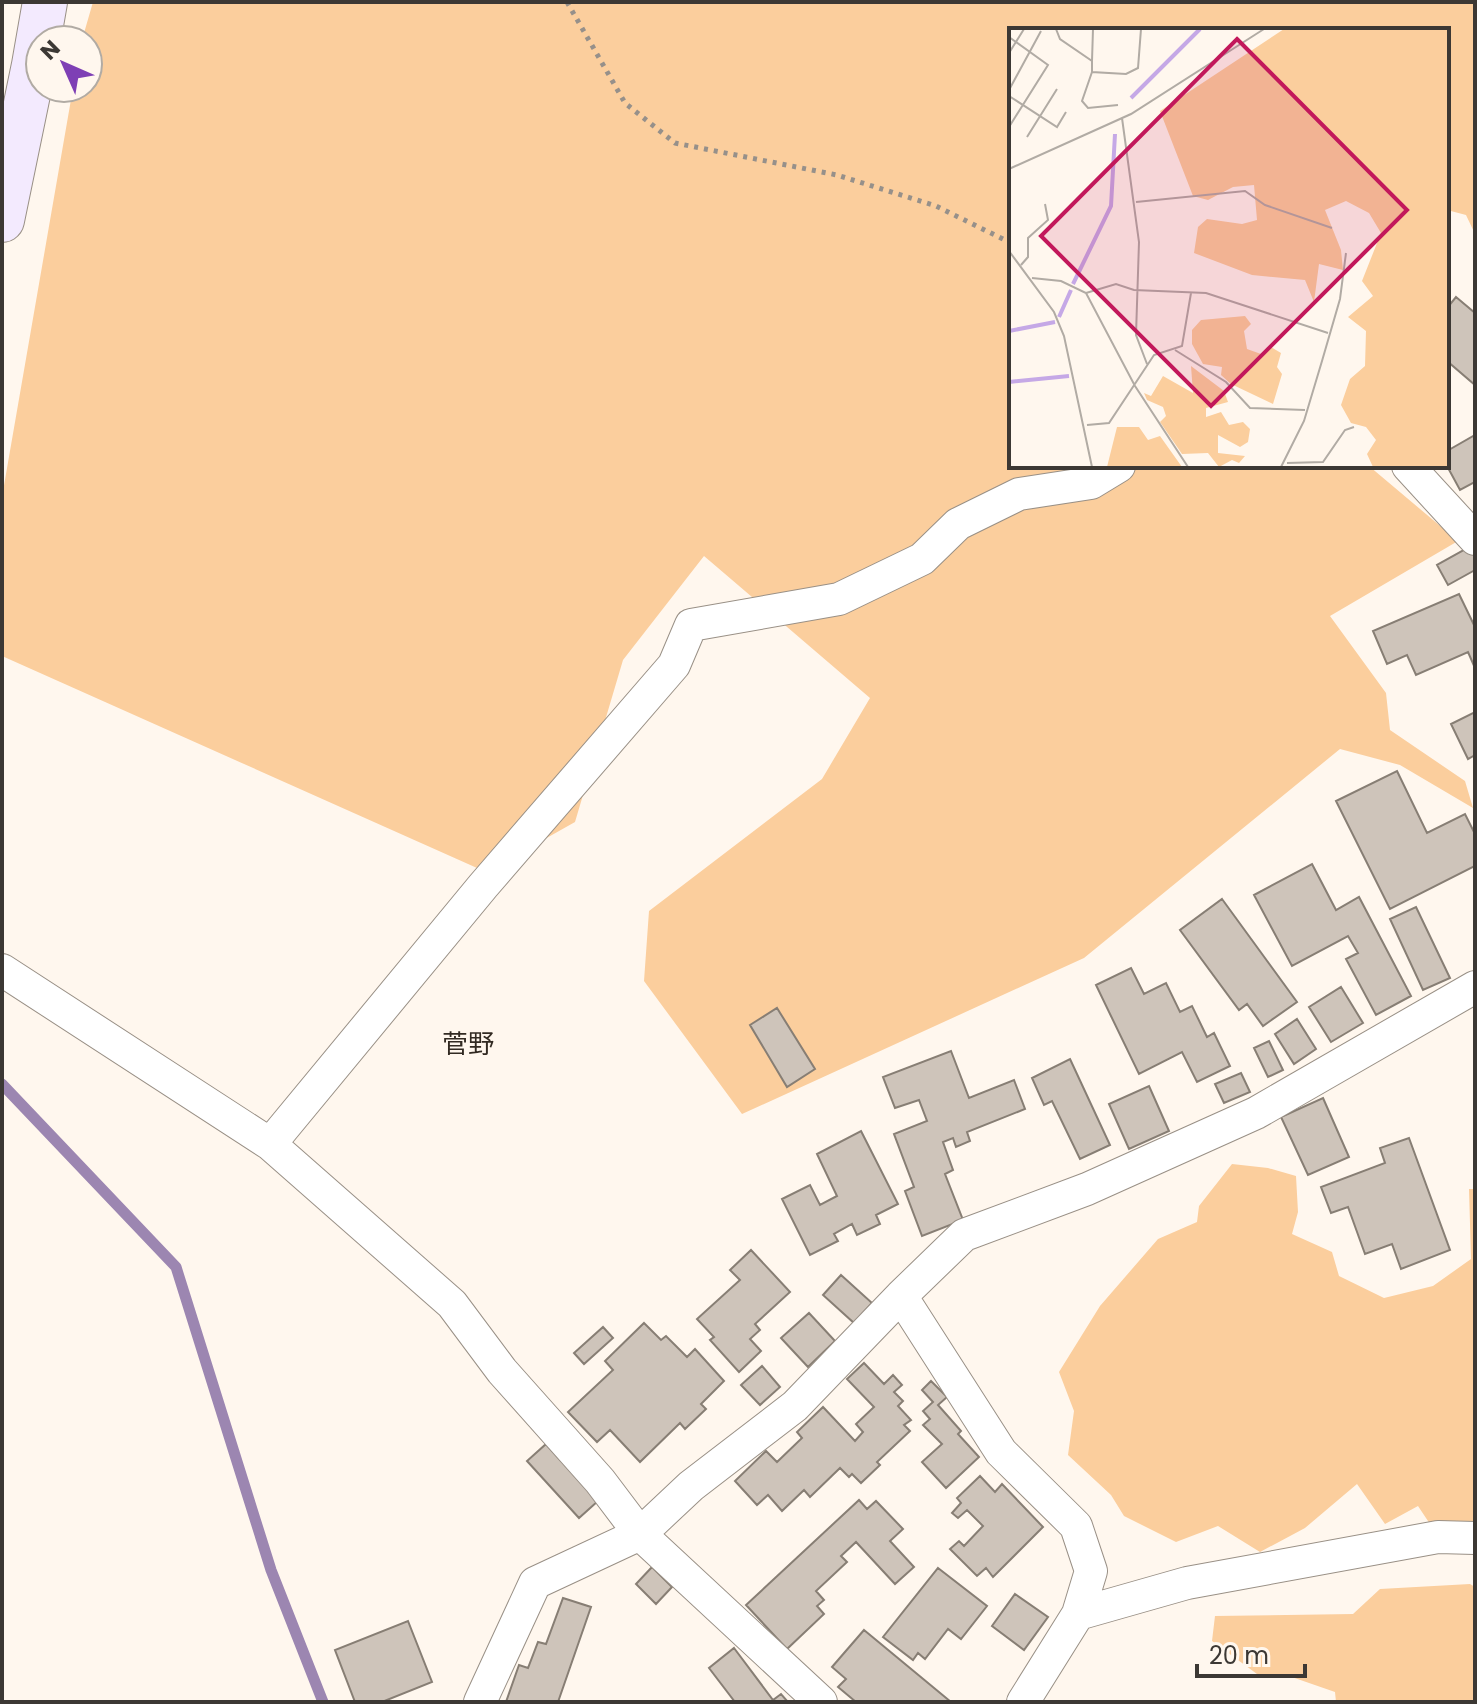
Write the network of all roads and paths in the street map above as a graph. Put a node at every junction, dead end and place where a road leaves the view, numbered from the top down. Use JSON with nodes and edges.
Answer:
{"nodes":[{"id":1,"x":45,"y":2,"type":"edge"},
{"id":2,"x":567,"y":2,"type":"edge"},
{"id":3,"x":2,"y":220,"type":"edge"},
{"id":4,"x":1009,"y":242,"type":"edge"},
{"id":5,"x":1116,"y":468,"type":"edge"},
{"id":6,"x":1410,"y":468,"type":"edge"},
{"id":7,"x":1475,"y":539,"type":"edge"},
{"id":8,"x":2,"y":970,"type":"edge"},
{"id":9,"x":1475,"y":987,"type":"edge"},
{"id":10,"x":270,"y":1144,"type":"junction"},
{"id":11,"x":901,"y":1296,"type":"junction"},
{"id":12,"x":640,"y":1534,"type":"junction"},
{"id":13,"x":1475,"y":1538,"type":"edge"},
{"id":14,"x":1078,"y":1614,"type":"junction"},
{"id":15,"x":480,"y":1702,"type":"edge"},
{"id":16,"x":821,"y":1702,"type":"edge"},
{"id":17,"x":1023,"y":1702,"type":"edge"}],
"edges":[{"from":1,"to":3,"type":"main road"},
{"from":2,"to":4,"type":"path"},
{"from":5,"to":10,"type":"street"},
{"from":6,"to":7,"type":"street"},
{"from":8,"to":10,"type":"street"},
{"from":9,"to":11,"type":"street"},
{"from":10,"to":12,"type":"street"},
{"from":11,"to":12,"type":"street"},
{"from":11,"to":14,"type":"street"},
{"from":12,"to":15,"type":"street"},
{"from":12,"to":16,"type":"street"},
{"from":13,"to":14,"type":"street"},
{"from":14,"to":17,"type":"street"}]}
